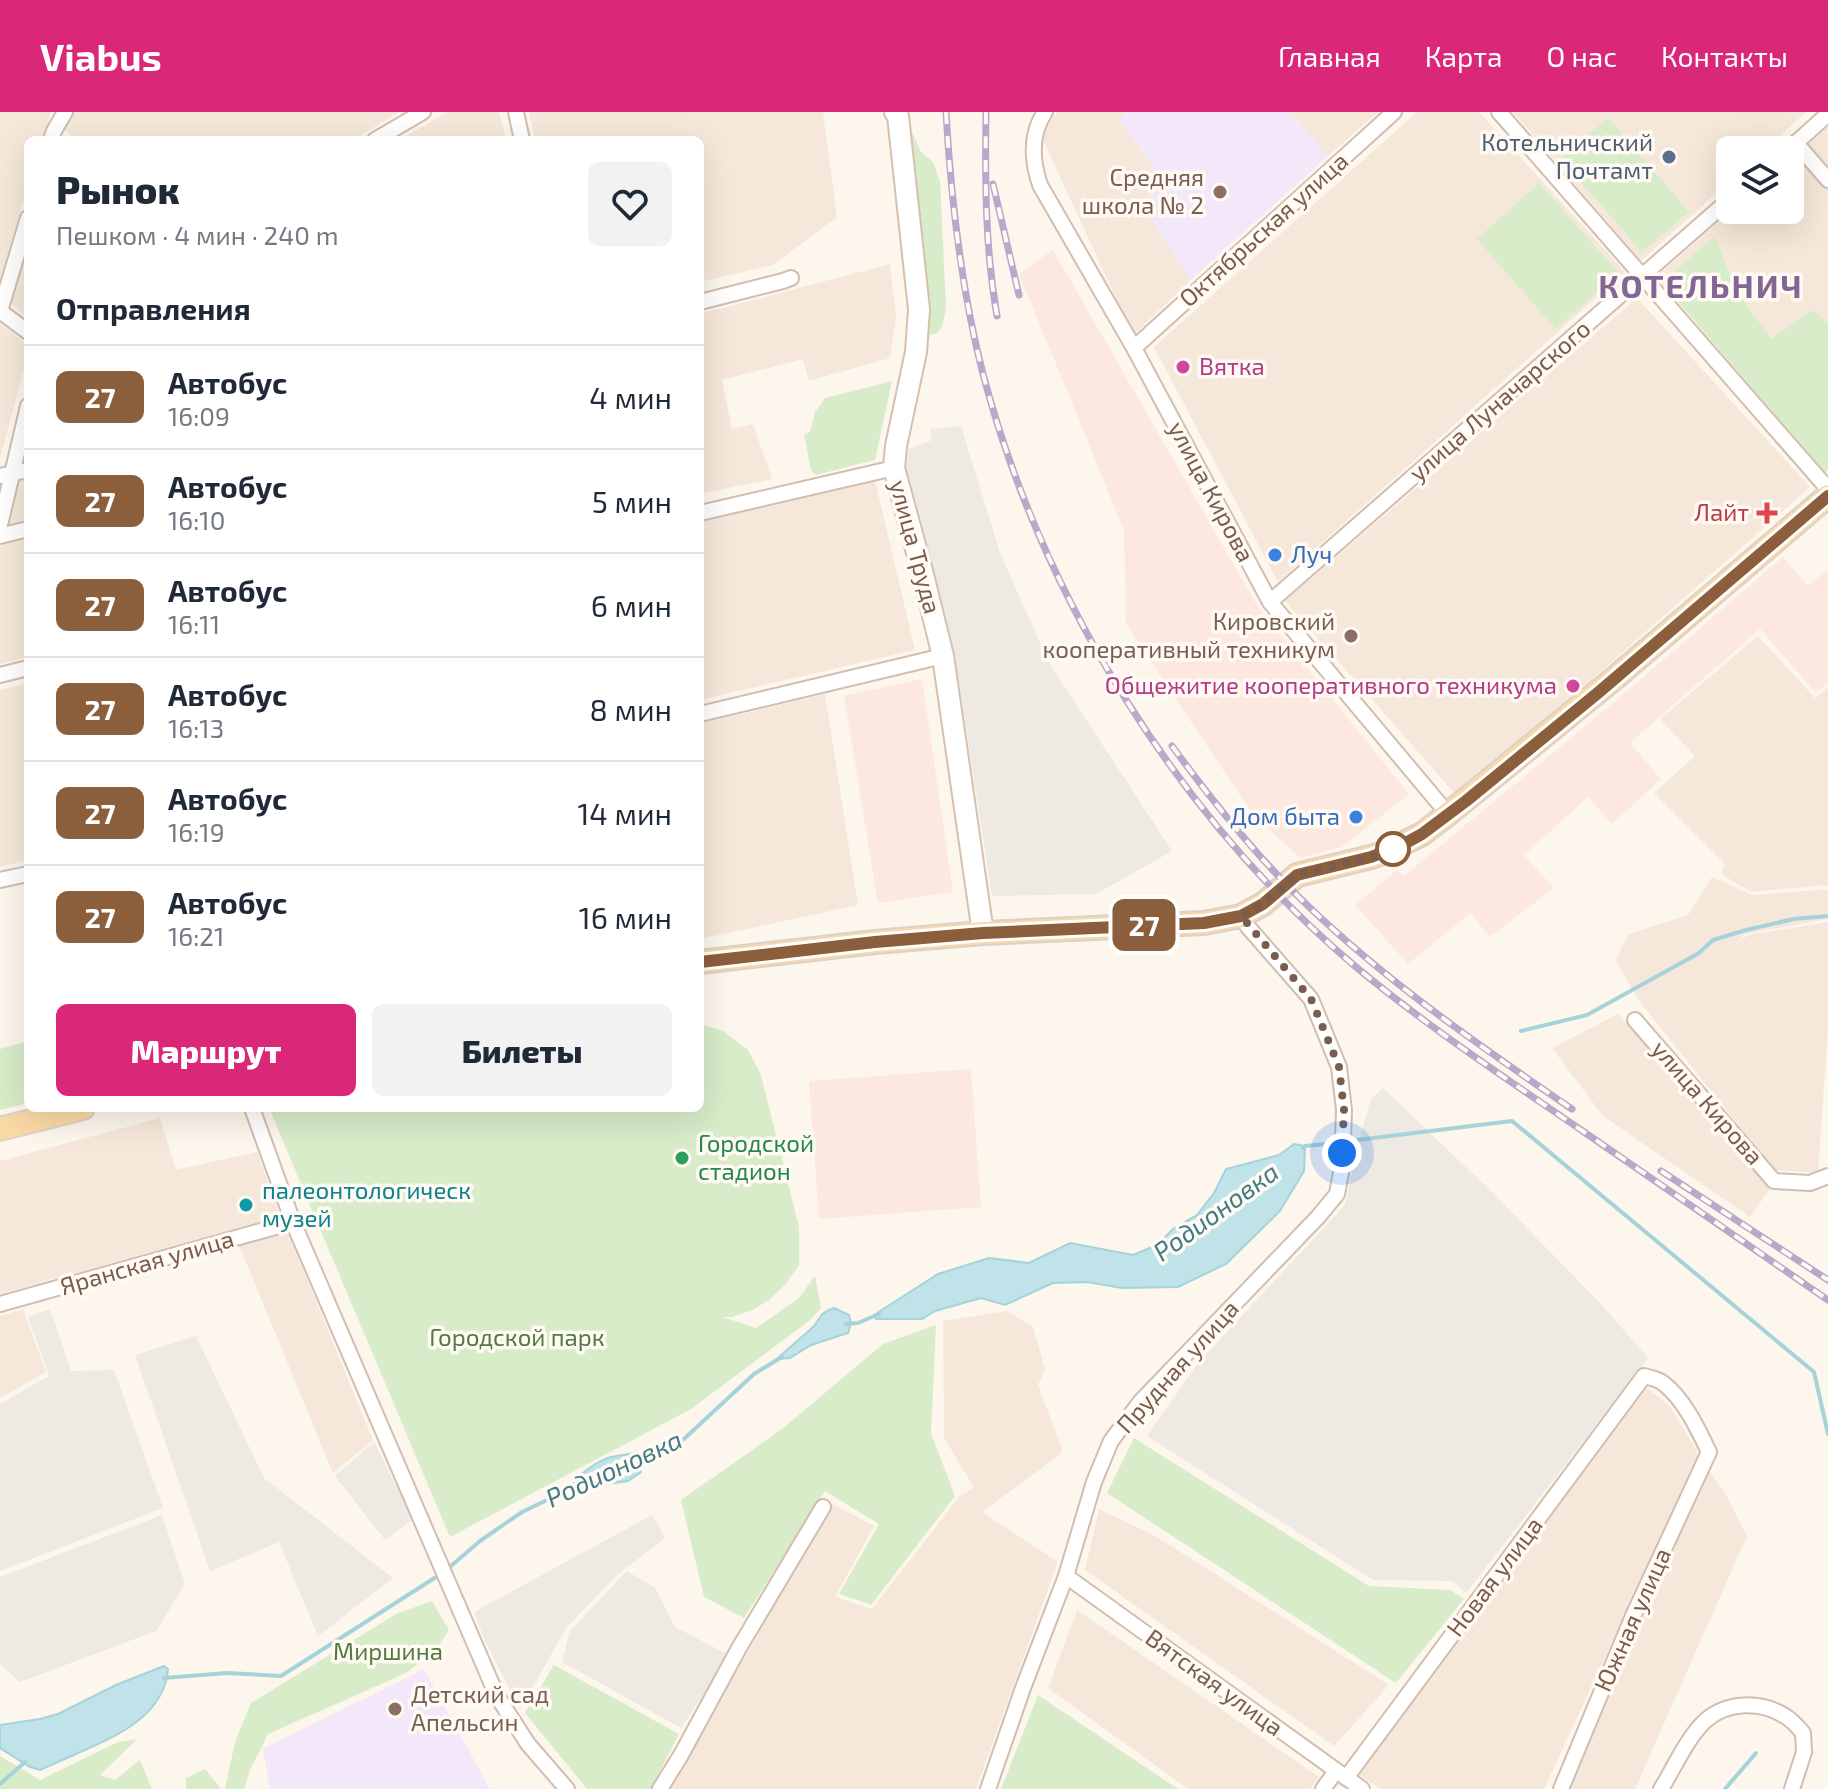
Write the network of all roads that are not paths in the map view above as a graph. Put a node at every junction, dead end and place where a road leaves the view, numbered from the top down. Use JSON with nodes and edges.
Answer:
{"nodes":[{"id":1,"x":65,"y":112,"type":"edge"},
{"id":2,"x":423,"y":112,"type":"edge"},
{"id":3,"x":516,"y":112,"type":"edge"},
{"id":4,"x":1045,"y":112,"type":"edge"},
{"id":5,"x":1394,"y":112,"type":"edge"},
{"id":6,"x":1499,"y":112,"type":"edge"},
{"id":7,"x":897,"y":113,"type":"edge"},
{"id":8,"x":1828,"y":114,"type":"edge"},
{"id":9,"x":57,"y":136,"type":"edge"},
{"id":10,"x":382,"y":136,"type":"edge"},
{"id":11,"x":521,"y":136,"type":"edge"},
{"id":12,"x":1804,"y":136,"type":"edge"},
{"id":13,"x":1804,"y":158,"type":"edge"},
{"id":14,"x":1828,"y":180,"type":"edge"},
{"id":15,"x":1716,"y":212,"type":"edge"},
{"id":16,"x":24,"y":231,"type":"edge"},
{"id":17,"x":1643,"y":277,"type":"junction"},
{"id":18,"x":791,"y":278,"type":"dead end"},
{"id":19,"x":704,"y":301,"type":"edge"},
{"id":20,"x":24,"y":329,"type":"edge"},
{"id":21,"x":1134,"y":348,"type":"junction"},
{"id":22,"x":24,"y":419,"type":"edge"},
{"id":23,"x":894,"y":468,"type":"junction"},
{"id":24,"x":6,"y":475,"type":"edge"},
{"id":25,"x":1828,"y":489,"type":"edge"},
{"id":26,"x":1828,"y":496,"type":"edge"},
{"id":27,"x":704,"y":512,"type":"edge"},
{"id":28,"x":0,"y":525,"type":"edge"},
{"id":29,"x":24,"y":530,"type":"edge"},
{"id":30,"x":0,"y":536,"type":"edge"},
{"id":31,"x":1270,"y":602,"type":"junction"},
{"id":32,"x":943,"y":656,"type":"junction"},
{"id":33,"x":24,"y":669,"type":"edge"},
{"id":34,"x":0,"y":675,"type":"edge"},
{"id":35,"x":704,"y":713,"type":"edge"},
{"id":36,"x":1448,"y":814,"type":"junction"},
{"id":37,"x":24,"y":875,"type":"edge"},
{"id":38,"x":0,"y":880,"type":"edge"},
{"id":39,"x":1241,"y":916,"type":"junction"},
{"id":40,"x":983,"y":933,"type":"junction"},
{"id":41,"x":704,"y":962,"type":"edge"},
{"id":42,"x":1635,"y":1020,"type":"dead end"},
{"id":43,"x":67,"y":1112,"type":"edge"},
{"id":44,"x":253,"y":1112,"type":"edge"},
{"id":45,"x":0,"y":1129,"type":"edge"},
{"id":46,"x":1828,"y":1176,"type":"edge"},
{"id":47,"x":293,"y":1222,"type":"junction"},
{"id":48,"x":0,"y":1304,"type":"edge"},
{"id":49,"x":1709,"y":1452,"type":"joint"},
{"id":50,"x":823,"y":1507,"type":"dead end"},
{"id":51,"x":1066,"y":1576,"type":"junction"},
{"id":52,"x":1341,"y":1774,"type":"junction"},
{"id":53,"x":567,"y":1789,"type":"edge"},
{"id":54,"x":660,"y":1789,"type":"edge"},
{"id":55,"x":988,"y":1789,"type":"edge"},
{"id":56,"x":1323,"y":1789,"type":"edge"},
{"id":57,"x":1362,"y":1789,"type":"edge"},
{"id":58,"x":1561,"y":1789,"type":"edge"},
{"id":59,"x":1661,"y":1789,"type":"edge"},
{"id":60,"x":1792,"y":1789,"type":"edge"}],
"edges":[{"from":1,"to":9,"type":"street"},
{"from":2,"to":10,"type":"street"},
{"from":3,"to":11,"type":"street"},
{"from":4,"to":21,"type":"street","name":"улица Кирова"},
{"from":5,"to":21,"type":"street","name":"Октябрьская улица"},
{"from":6,"to":17,"type":"street"},
{"from":7,"to":23,"type":"street","name":"улица Труда"},
{"from":8,"to":12,"type":"street"},
{"from":13,"to":14,"type":"street"},
{"from":15,"to":17,"type":"street","name":"улица Луначарского"},
{"from":16,"to":20,"type":"street"},
{"from":17,"to":25,"type":"street"},
{"from":17,"to":31,"type":"street","name":"улица Луначарского"},
{"from":18,"to":19,"type":"street"},
{"from":21,"to":31,"type":"street","name":"улица Кирова"},
{"from":22,"to":24,"type":"street"},
{"from":23,"to":27,"type":"street"},
{"from":23,"to":32,"type":"street","name":"улица Труда"},
{"from":24,"to":28,"type":"street"},
{"from":26,"to":36,"type":"main road"},
{"from":29,"to":30,"type":"street"},
{"from":31,"to":36,"type":"street","name":"улица Кирова"},
{"from":32,"to":35,"type":"street"},
{"from":32,"to":40,"type":"street","name":"улица Труда"},
{"from":33,"to":34,"type":"street"},
{"from":36,"to":39,"type":"main road"},
{"from":37,"to":38,"type":"street"},
{"from":39,"to":40,"type":"main road"},
{"from":39,"to":51,"type":"street","name":"Прудная улица"},
{"from":40,"to":41,"type":"main road"},
{"from":42,"to":46,"type":"street","name":"улица Кирова"},
{"from":43,"to":45,"type":"main road"},
{"from":44,"to":47,"type":"street"},
{"from":47,"to":48,"type":"street","name":"Яранская улица"},
{"from":47,"to":53,"type":"street"},
{"from":49,"to":52,"type":"street","name":"Новая улица"},
{"from":49,"to":58,"type":"street","name":"Южная улица"},
{"from":50,"to":54,"type":"street"},
{"from":51,"to":52,"type":"street","name":"Вятская улица"},
{"from":51,"to":55,"type":"street","name":"Прудная улица"},
{"from":52,"to":56,"type":"street","name":"Новая улица"},
{"from":52,"to":57,"type":"street","name":"Вятская улица"},
{"from":59,"to":60,"type":"street"}]}
